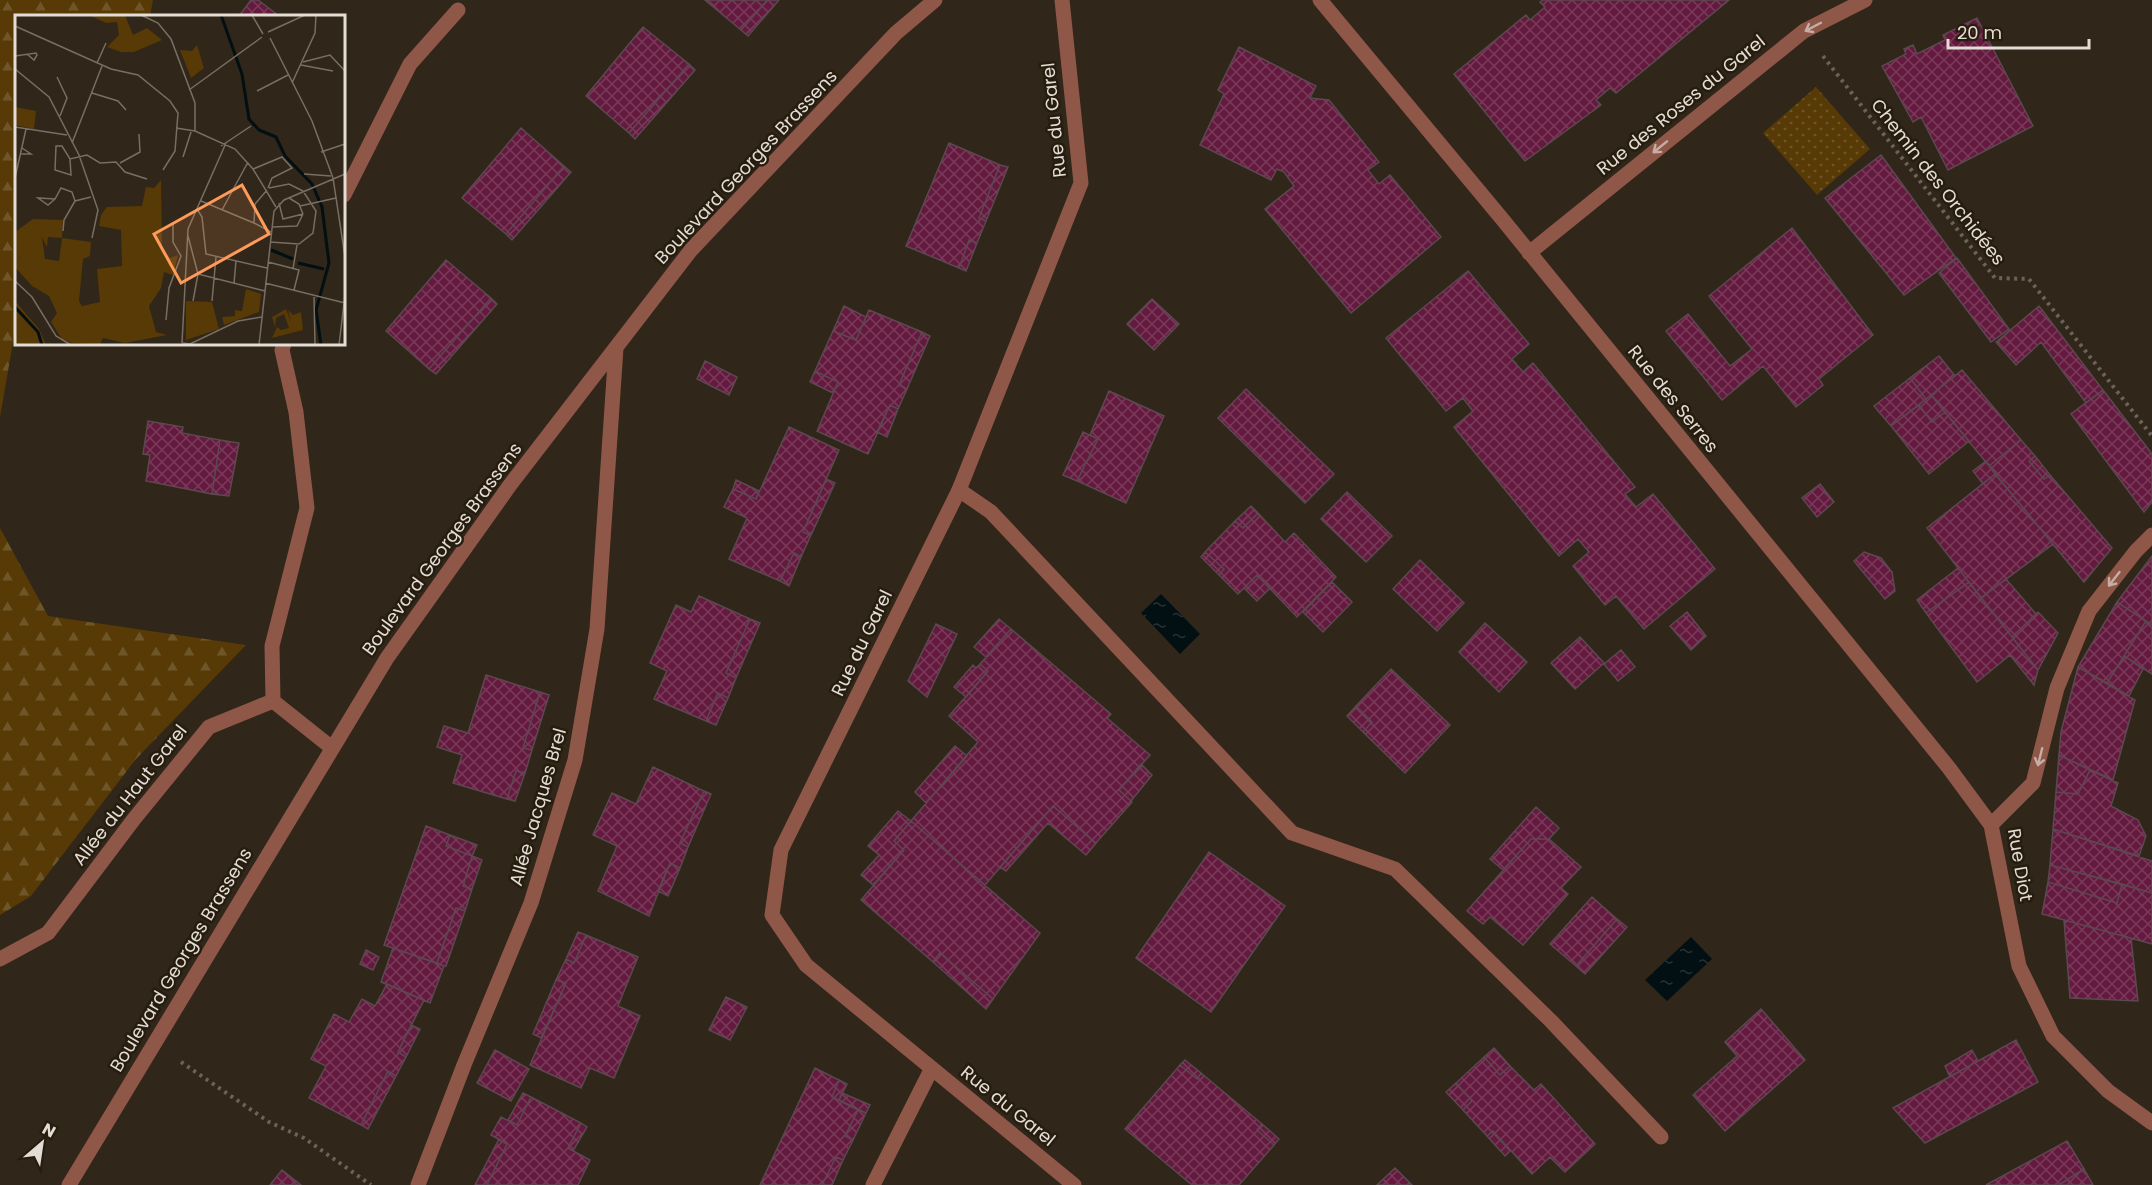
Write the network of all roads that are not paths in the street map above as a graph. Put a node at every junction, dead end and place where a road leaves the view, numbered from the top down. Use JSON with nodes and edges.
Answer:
{"nodes":[{"id":1,"x":935,"y":0,"type":"edge"},
{"id":2,"x":1062,"y":0,"type":"edge"},
{"id":3,"x":1320,"y":0,"type":"edge"},
{"id":4,"x":1865,"y":0,"type":"edge"},
{"id":5,"x":458,"y":10,"type":"dead end"},
{"id":6,"x":345,"y":193,"type":"edge"},
{"id":7,"x":1529,"y":253,"type":"junction"},
{"id":8,"x":284,"y":345,"type":"edge"},
{"id":9,"x":615,"y":348,"type":"junction"},
{"id":10,"x":959,"y":490,"type":"junction"},
{"id":11,"x":2152,"y":536,"type":"edge"},
{"id":12,"x":273,"y":701,"type":"junction"},
{"id":13,"x":332,"y":748,"type":"junction"},
{"id":14,"x":1992,"y":825,"type":"junction"},
{"id":15,"x":0,"y":959,"type":"edge"},
{"id":16,"x":931,"y":1070,"type":"junction"},
{"id":17,"x":2152,"y":1123,"type":"edge"},
{"id":18,"x":1661,"y":1137,"type":"dead end"},
{"id":19,"x":69,"y":1185,"type":"edge"},
{"id":20,"x":418,"y":1185,"type":"edge"},
{"id":21,"x":873,"y":1185,"type":"edge"},
{"id":22,"x":1074,"y":1185,"type":"edge"}],
"edges":[{"from":1,"to":9,"type":"street","name":"Boulevard Georges Brassens"},
{"from":2,"to":10,"type":"street","name":"Rue du Garel"},
{"from":3,"to":7,"type":"street","name":"Rue des Serres"},
{"from":4,"to":7,"type":"street","name":"Rue des Roses du Garel","one_way":true},
{"from":5,"to":6,"type":"street"},
{"from":7,"to":14,"type":"street","name":"Rue des Serres"},
{"from":8,"to":12,"type":"street"},
{"from":9,"to":13,"type":"street","name":"Boulevard Georges Brassens"},
{"from":9,"to":20,"type":"street","name":"Allée Jacques Brel"},
{"from":10,"to":16,"type":"street","name":"Rue du Garel"},
{"from":10,"to":18,"type":"street"},
{"from":11,"to":14,"type":"street","name":"Rue Diot","one_way":true},
{"from":12,"to":13,"type":"street"},
{"from":12,"to":15,"type":"street","name":"Allée du Haut Garel"},
{"from":13,"to":19,"type":"street","name":"Boulevard Georges Brassens"},
{"from":14,"to":17,"type":"street","name":"Rue Diot"},
{"from":16,"to":21,"type":"street"},
{"from":16,"to":22,"type":"street","name":"Rue du Garel"}]}
